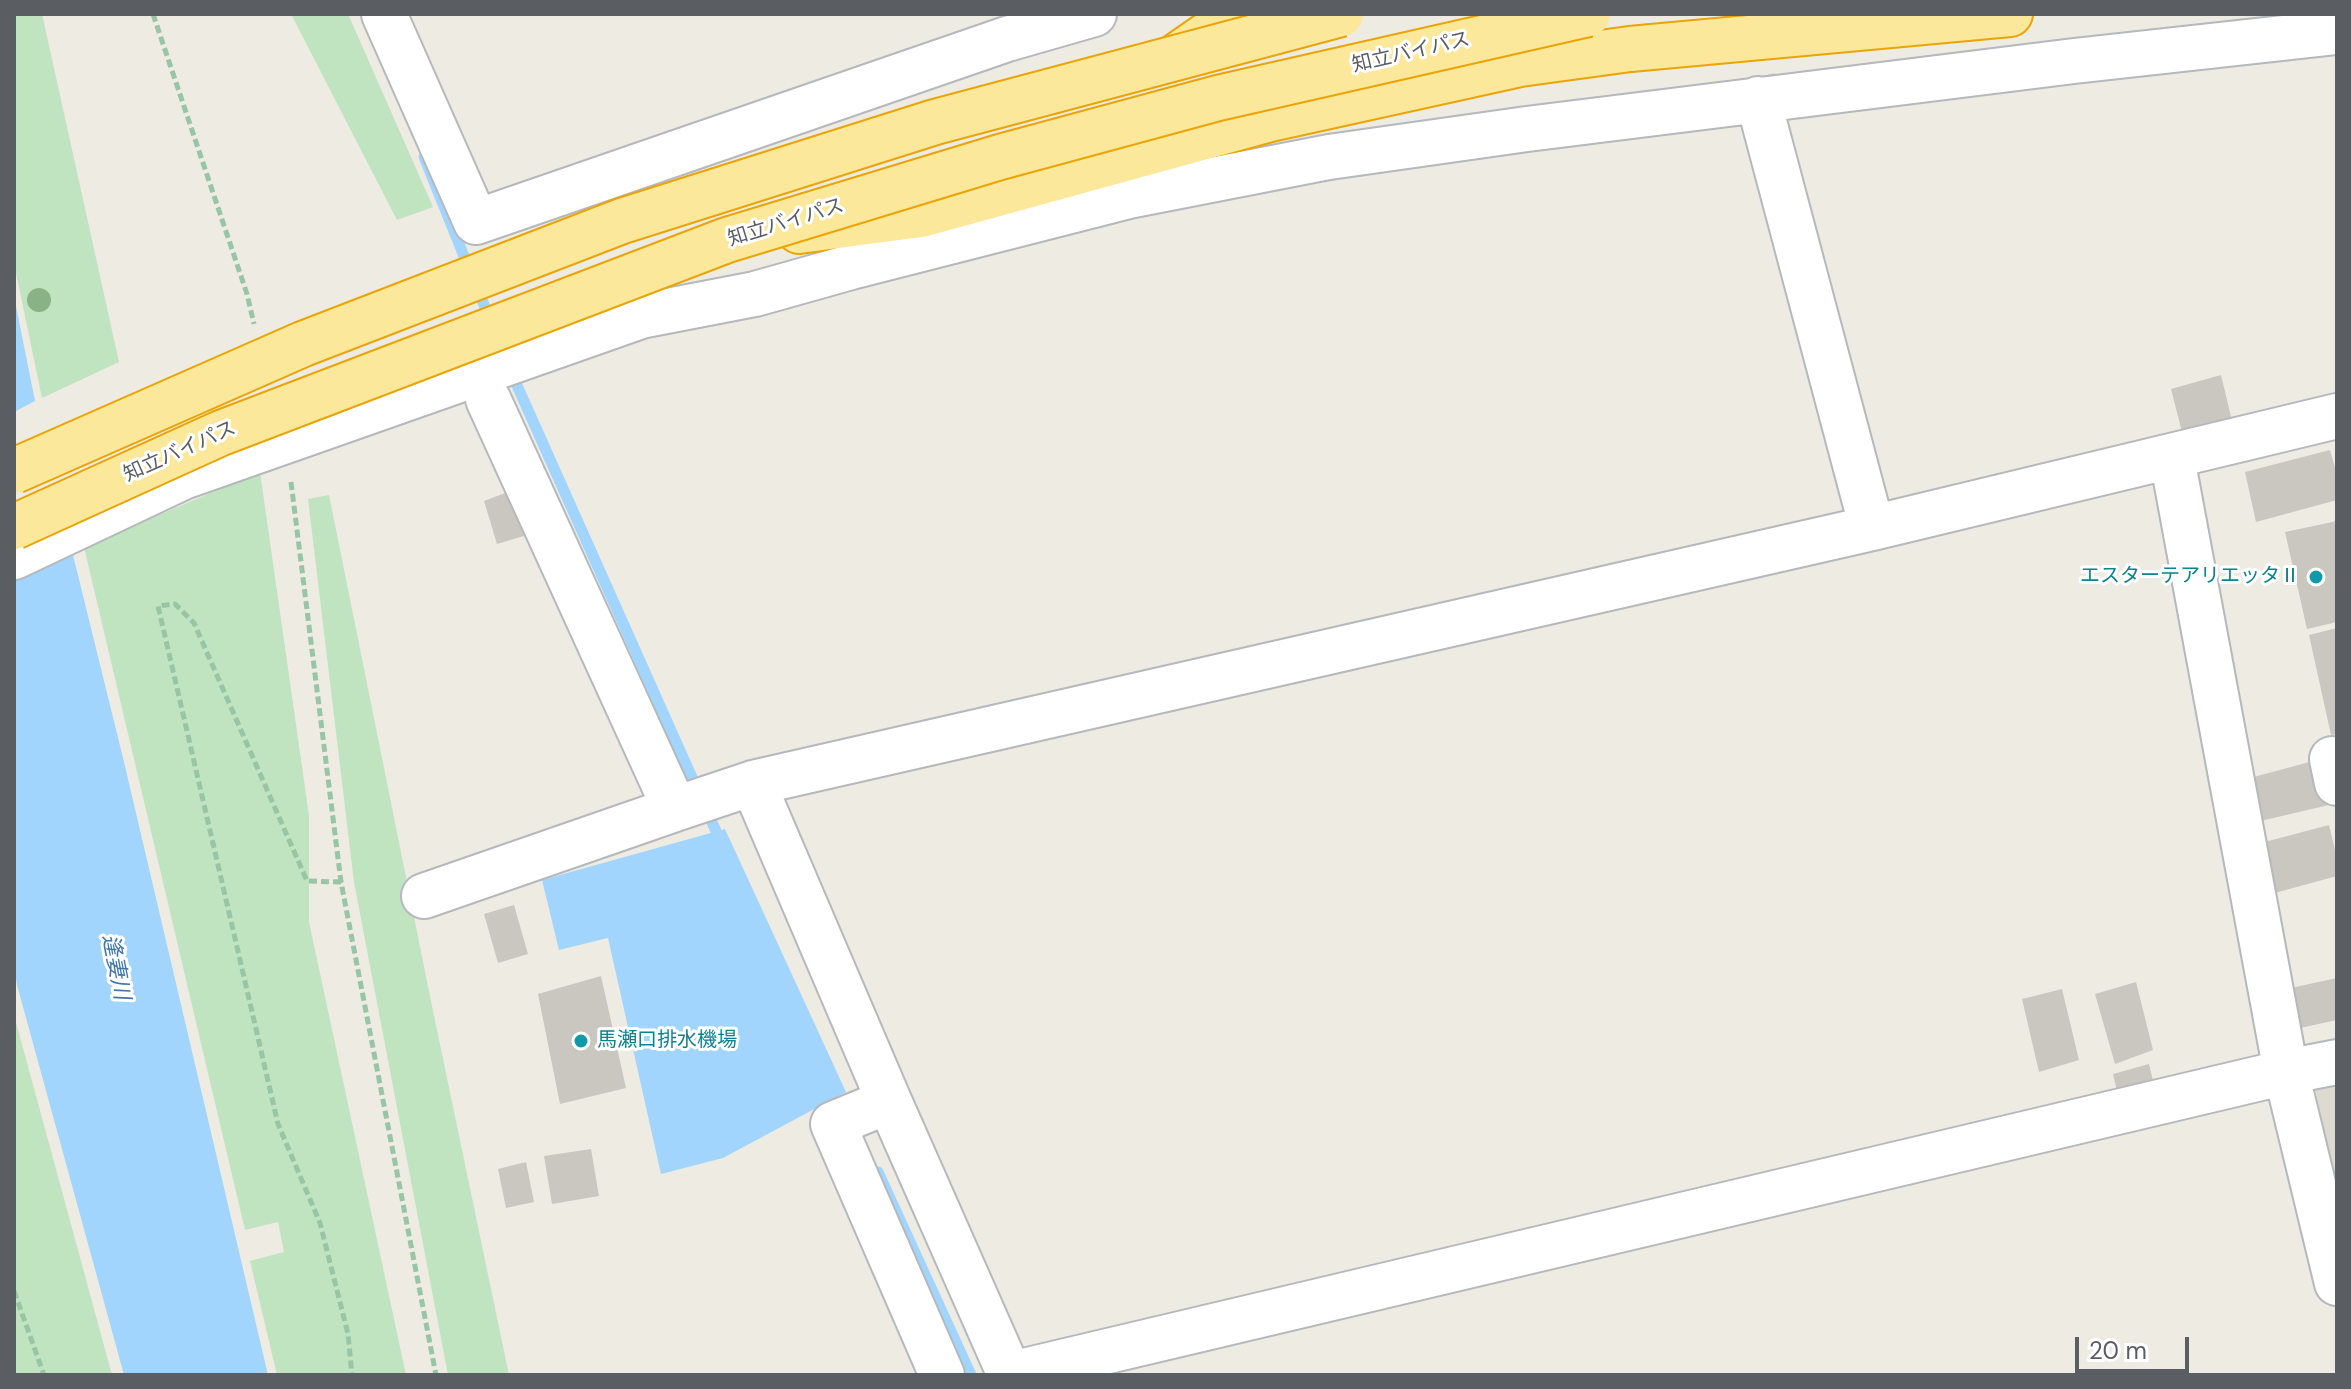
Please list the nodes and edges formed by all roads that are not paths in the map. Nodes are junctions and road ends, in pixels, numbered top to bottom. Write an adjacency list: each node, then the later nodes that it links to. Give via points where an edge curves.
1 (384, 14): 2 (street, via 476,222 1007,39)
2 (1094, 14)
3 (1237, 14): 8 (highway)
4 (1341, 14): 8 (highway, bridge)
5 (1588, 14): 10 (highway, 知立バイパス, bridge, via 1218,98)
6 (2010, 14): 10 (highway, via 1520,64 1270,119 921,215)
7 (2337, 32): 9 (street)
8 (1176, 57): 14 (highway, bridge, via 935,122 622,221 303,344)
9 (1758, 99): 16 (street); 17 (street, via 1329,157 1129,196 755,294 641,316 183,477)
10 (727, 240): 15 (highway, 知立バイパス, bridge, via 221,433)
11 (488, 399): 19 (street)
12 (2337, 416): 13 (street)
13 (2172, 458): 16 (street); 22 (street)
14 (14, 471)
15 (14, 527)
16 (1872, 528): 18 (street)
17 (14, 557)
18 (753, 783): 19 (street); 23 (street)
19 (675, 809): 20 (street)
20 (424, 896)
21 (2337, 1062): 22 (street)
22 (2286, 1072): 24 (street); 26 (street)
23 (889, 1101): 25 (street, via 833,1124); 26 (street)
24 (2337, 1283)
25 (942, 1375)
26 (1009, 1375)

